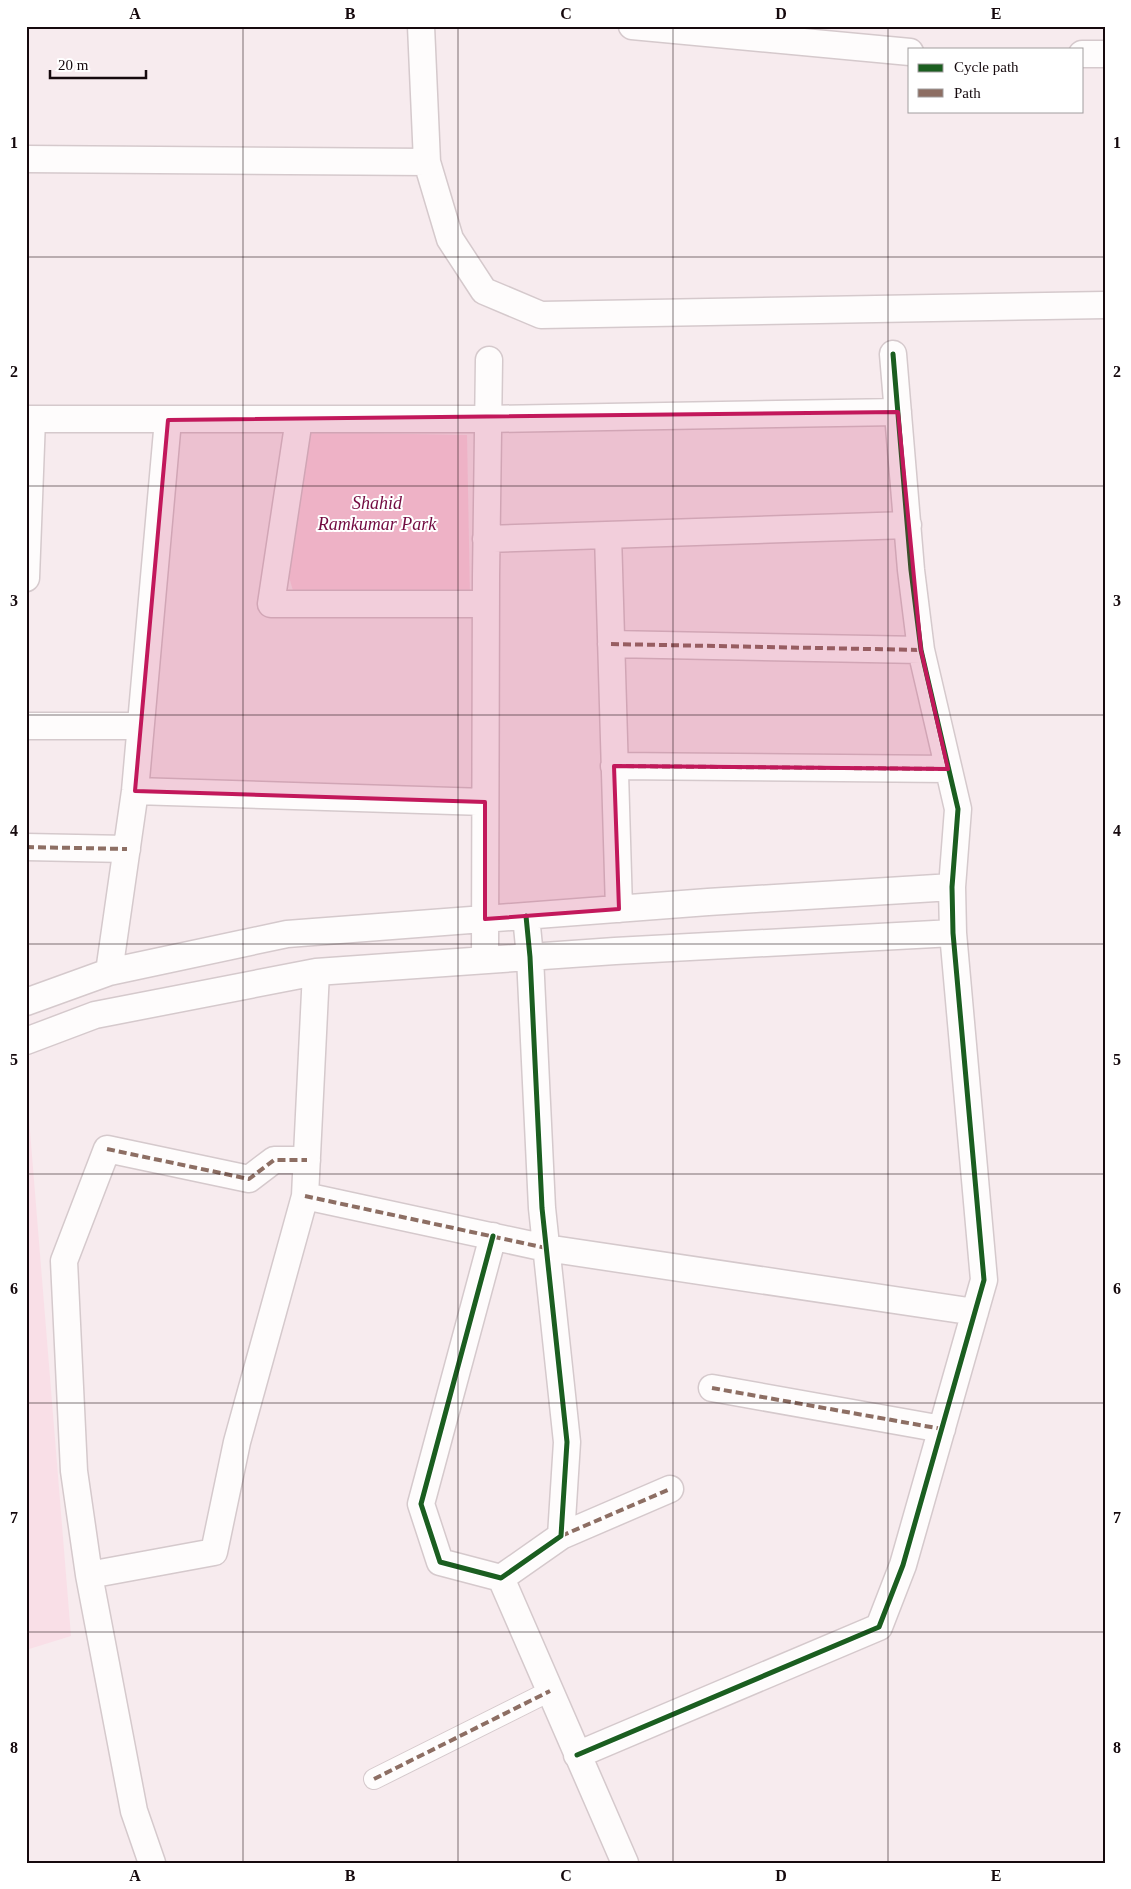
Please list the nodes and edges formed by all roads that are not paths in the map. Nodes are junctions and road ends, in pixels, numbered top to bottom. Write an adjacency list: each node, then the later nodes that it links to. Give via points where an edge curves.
1 (421, 26): 7 (street)
2 (632, 26): 3 (street)
3 (908, 52)
4 (1084, 54): 5 (street)
5 (1105, 54)
6 (26, 159): 7 (street)
7 (427, 162): 8 (street, via 450,239 484,291 541,315)
8 (1105, 305)
9 (894, 354): 11 (street)
10 (489, 360): 14 (street)
11 (898, 412): 14 (street); 16 (street)
12 (29, 419): 15 (street); 19 (street)
13 (299, 419): 14 (street); 15 (street); 20 (street, via 271,604)
14 (488, 419): 18 (street)
15 (168, 420): 24 (street)
16 (908, 525): 17 (street); 22 (street)
17 (608, 535): 18 (street); 21 (street)
18 (486, 539): 20 (street)
19 (26, 578)
20 (486, 604): 28 (street)
21 (611, 644): 22 (street); 25 (street)
22 (921, 650): 26 (street)
23 (26, 726): 24 (street)
24 (140, 726): 27 (street)
25 (614, 766): 26 (street); 32 (street)
26 (948, 769): 31 (street, via 958,809)
27 (135, 791): 28 (street); 30 (street)
28 (485, 802): 34 (street)
29 (26, 847): 30 (street)
30 (127, 849): 38 (street)
31 (952, 887): 32 (street); 35 (street)
32 (619, 909): 33 (street)
33 (526, 916): 34 (street); 36 (street)
34 (485, 919): 37 (street); 38 (street, via 287,934)
35 (953, 933): 36 (street); 46 (street, via 984,1280)
36 (530, 957): 37 (street); 45 (street)
37 (485, 960): 39 (street)
38 (109, 972): 40 (street)
39 (316, 972): 41 (street, via 95,1015); 42 (street)
40 (26, 1002)
41 (26, 1041)
42 (307, 1160): 43 (street); 51 (street, via 274,1160 249,1179 107,1149 64,1261 74,1471)
43 (306, 1196): 44 (street); 51 (street, via 236,1442 214,1552)
44 (494, 1236): 45 (street); 52 (street, via 421,1504 440,1562)
45 (546, 1248): 46 (street); 50 (street, via 567,1442)
46 (975, 1312): 48 (street)
47 (712, 1388): 48 (street)
48 (942, 1429): 54 (street, via 903,1565 879,1627)
49 (670, 1489): 50 (street)
50 (560, 1536): 52 (street)
51 (89, 1575): 56 (street, via 134,1811)
52 (501, 1578): 53 (street)
53 (550, 1691): 54 (street); 55 (street)
54 (577, 1755): 57 (street)
55 (374, 1779)
56 (152, 1863)
57 (624, 1863)

